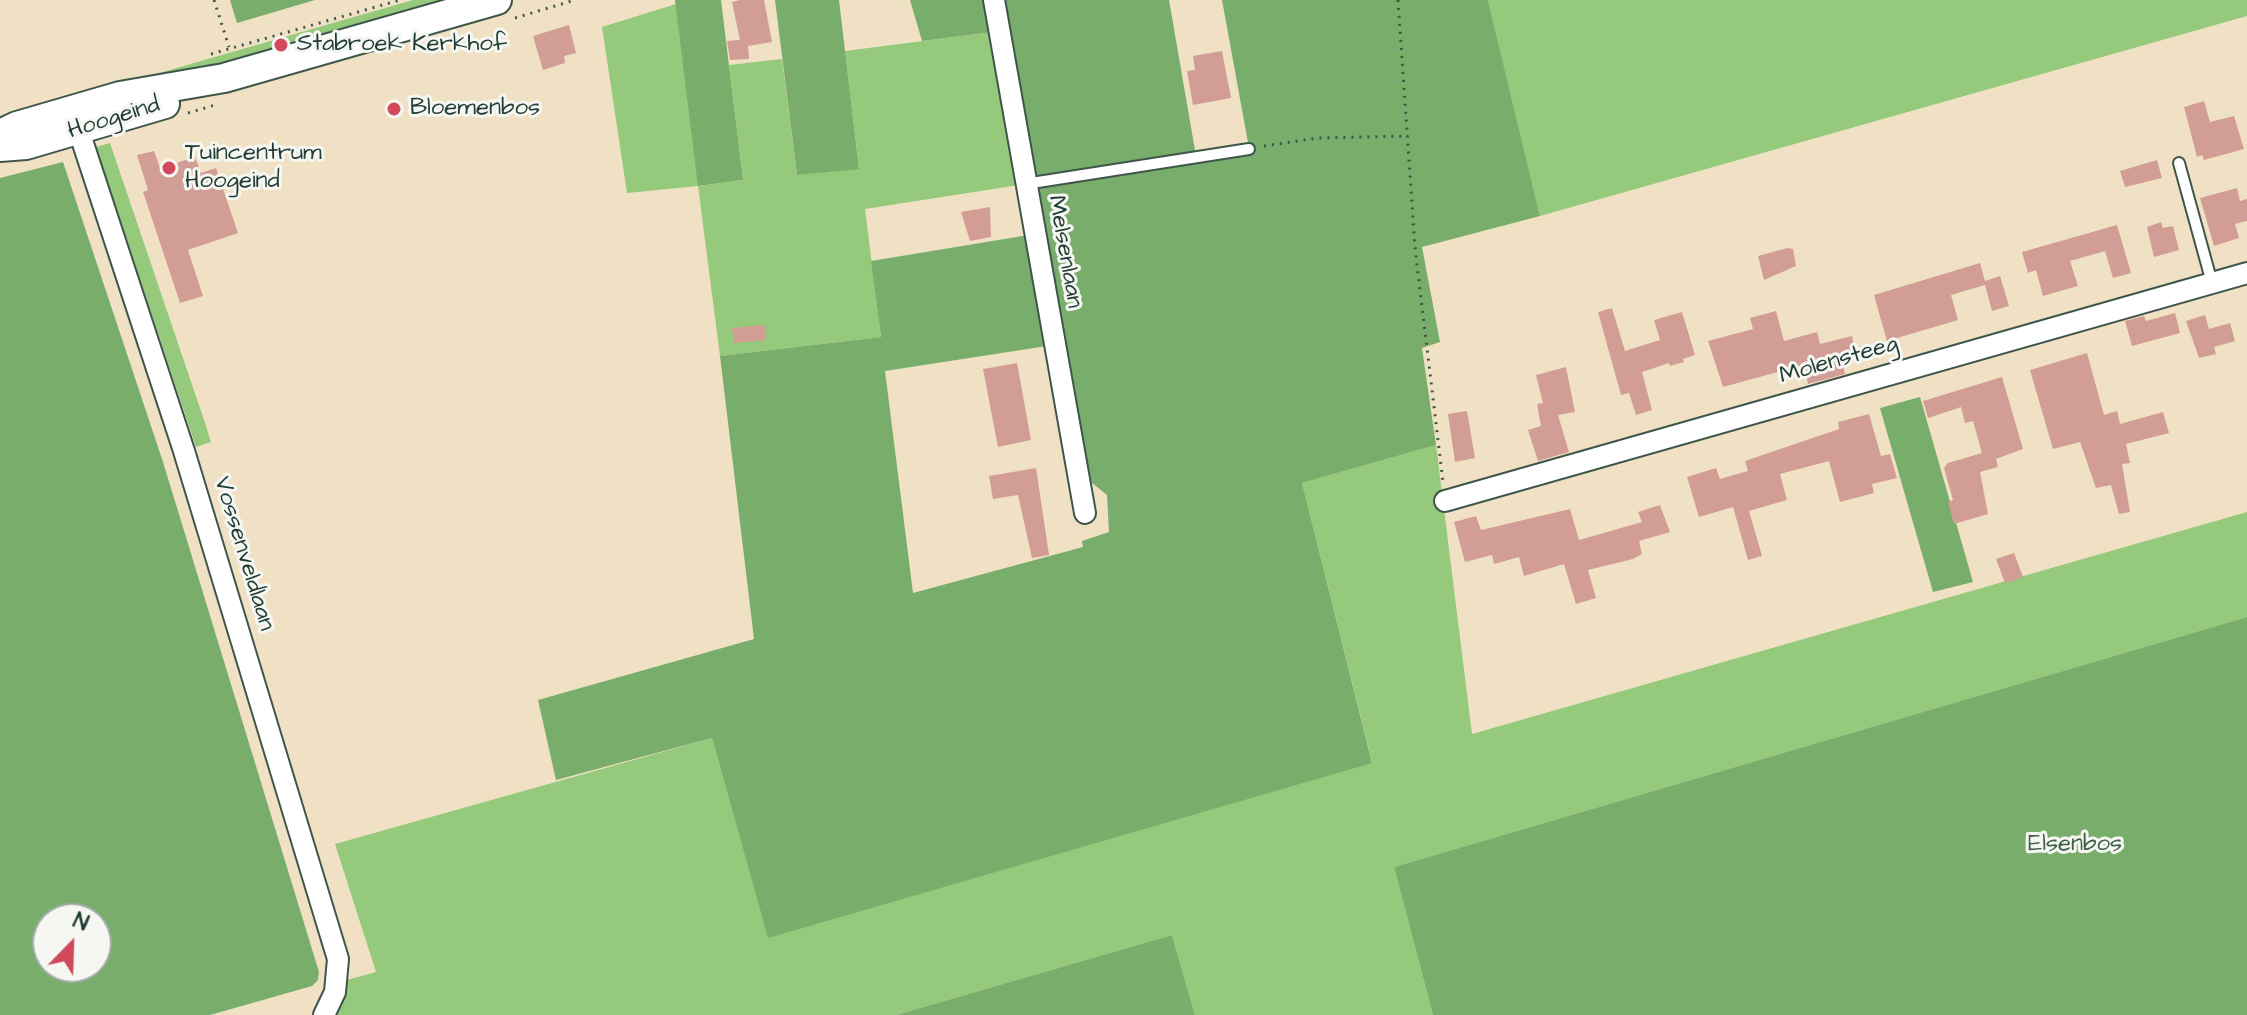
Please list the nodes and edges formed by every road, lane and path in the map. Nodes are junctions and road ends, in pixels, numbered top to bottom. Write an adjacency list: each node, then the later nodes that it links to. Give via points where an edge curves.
1 (214, 0): 2 (path, via 230,49)
2 (400, 0)
3 (497, 0): 6 (main road, Hoogeind, via 224,78 167,85)
4 (994, 0): 12 (street, Melsenlaan)
5 (1398, 0): 8 (path)
6 (76, 120): 7 (main road, Hoogeind); 9 (main road, Hoogeind, via 26,145); 17 (street, Vossenveldlaan, via 184,451 338,959 339,978)
7 (0, 134)
8 (1409, 136): 10 (path, via 1318,138); 15 (path, via 1415,248)
9 (0, 147)
10 (1249, 149): 12 (lane)
11 (2179, 163): 14 (lane)
12 (1025, 184): 16 (street, Melsenlaan)
13 (2247, 273): 14 (street, Molensteeg)
14 (2212, 283): 15 (street, Molensteeg)
15 (1445, 501)
16 (1085, 513)
17 (324, 1015)

